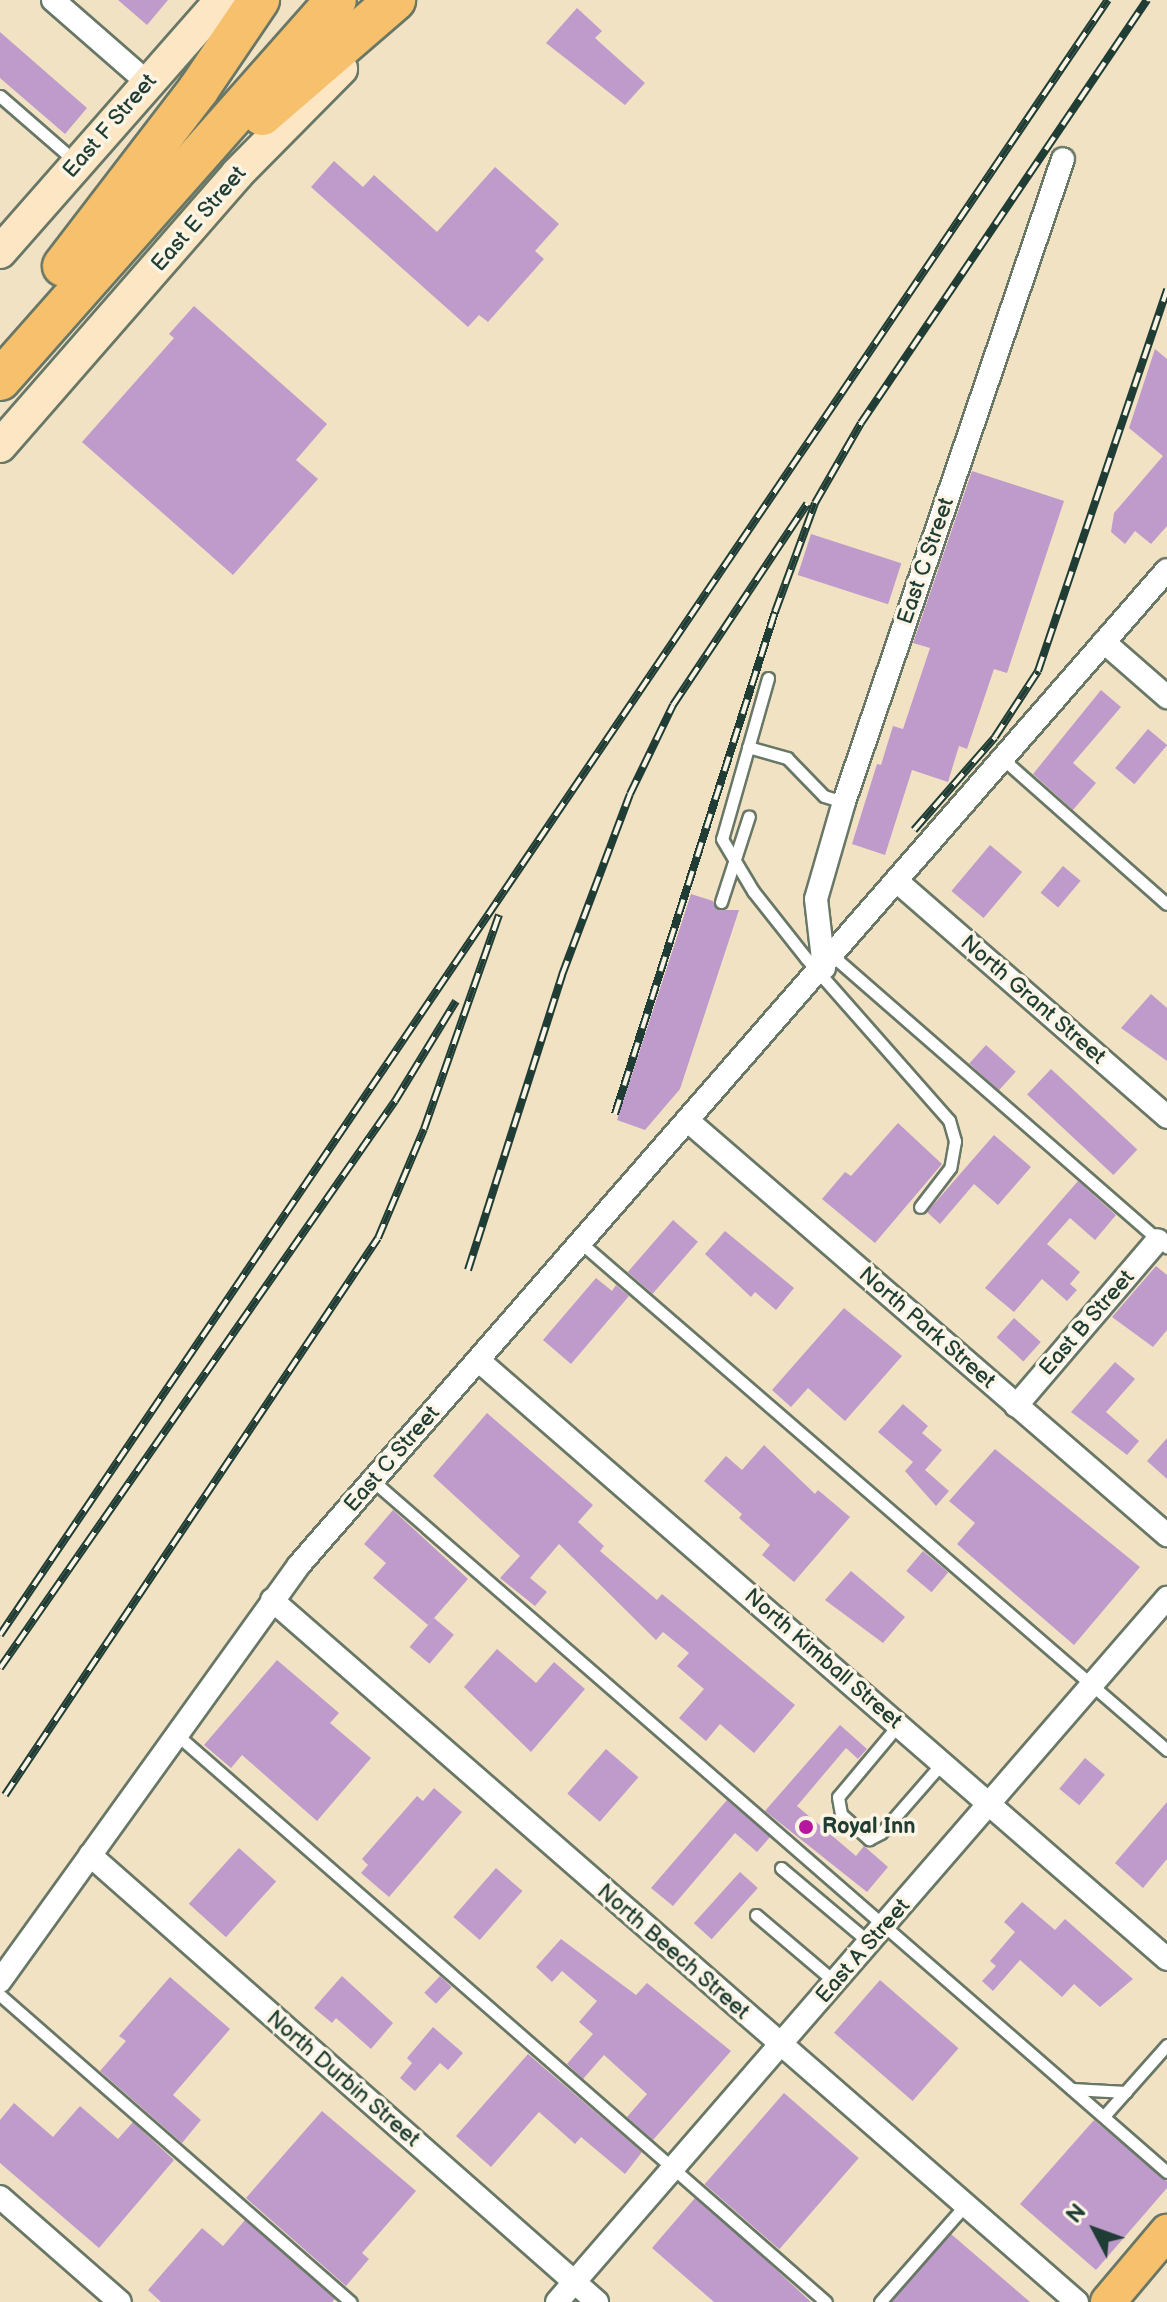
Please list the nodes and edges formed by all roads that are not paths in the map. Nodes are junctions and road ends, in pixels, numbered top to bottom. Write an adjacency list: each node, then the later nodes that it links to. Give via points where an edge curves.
1 (53, 0): 8 (street)
2 (221, 0): 8 (main road, East F Street)
3 (259, 0): 13 (highway)
4 (300, 0): 13 (highway)
5 (336, 0): 13 (highway)
6 (395, 0): 13 (highway)
7 (409, 0): 16 (main road, East E Street, via 237,174)
8 (147, 82): 11 (main road, East F Street)
9 (0, 96): 11 (lane)
10 (1063, 159): 23 (street, East C Street)
11 (77, 163): 12 (main road, East F Street)
12 (1, 248)
13 (74, 274): 14 (highway); 15 (highway)
14 (0, 338)
15 (0, 380)
16 (0, 446)
17 (1167, 570): 18 (street, East C Street)
18 (1104, 642): 20 (street); 22 (street, East C Street)
19 (768, 678): 21 (lane)
20 (1167, 697)
21 (748, 747): 23 (lane, via 787,758 824,796); 25 (lane, via 723,824 722,839)
22 (1004, 760): 26 (street, East C Street); 28 (lane)
23 (844, 802): 29 (street, East C Street, via 816,899)
24 (749, 816): 25 (lane)
25 (735, 862): 27 (lane); 29 (lane)
26 (899, 883): 29 (street, East C Street); 30 (street, North Grant Street)
27 (721, 902)
28 (1167, 904)
29 (826, 967): 31 (street, East C Street); 32 (lane, via 949,1120 955,1141 950,1168); 34 (lane)
30 (1167, 1117)
31 (687, 1120): 33 (street, East C Street); 36 (street, North Park Street)
32 (920, 1207)
33 (581, 1243): 35 (street, East C Street); 41 (lane)
34 (1163, 1244): 36 (street, East B Street)
35 (478, 1360): 37 (street, East C Street); 42 (street, North Kimball Street)
36 (1016, 1406): 38 (street, North Park Street)
37 (372, 1480): 40 (street, East C Street); 50 (lane)
38 (1167, 1535)
39 (1167, 1598): 41 (street, East A Street)
40 (272, 1600): 43 (street, East C Street); 56 (street, North Beech Street)
41 (1092, 1686): 44 (lane); 46 (street, East A Street)
42 (899, 1724): 45 (street, North Kimball Street); 45 (lane, via 838,1797 841,1814 869,1839 881,1833)
43 (175, 1734): 47 (street, East C Street); 60 (lane)
44 (1167, 1750)
45 (943, 1762): 46 (street, North Kimball Street)
46 (989, 1802): 50 (street, East A Street); 51 (street, North Kimball Street)
47 (90, 1855): 52 (street, East C Street); 65 (street, North Durbin Street)
48 (781, 1868): 50 (lane)
49 (756, 1915): 53 (lane)
50 (877, 1935): 53 (street, East A Street); 57 (lane)
51 (1167, 1959)
52 (0, 1981)
53 (835, 1983): 56 (street, East A Street)
54 (0, 1995): 67 (lane)
55 (1167, 2045): 58 (lane)
56 (781, 2046): 60 (street, East A Street); 62 (street, North Beech Street)
57 (1072, 2089): 58 (lane); 59 (lane)
58 (1126, 2092): 59 (lane)
59 (1104, 2116): 61 (lane)
60 (675, 2165): 65 (street, East A Street); 70 (lane)
61 (1167, 2172)
62 (966, 2204): 71 (lane); 72 (street, North Beech Street)
63 (3, 2207): 66 (street)
64 (1167, 2232): 73 (main road)
65 (574, 2282): 68 (street, East A Street); 69 (street, North Durbin Street)
66 (120, 2302)
67 (351, 2302)
68 (557, 2302)
69 (597, 2302)
70 (826, 2302)
71 (880, 2302)
72 (1077, 2302)
73 (1108, 2302)

